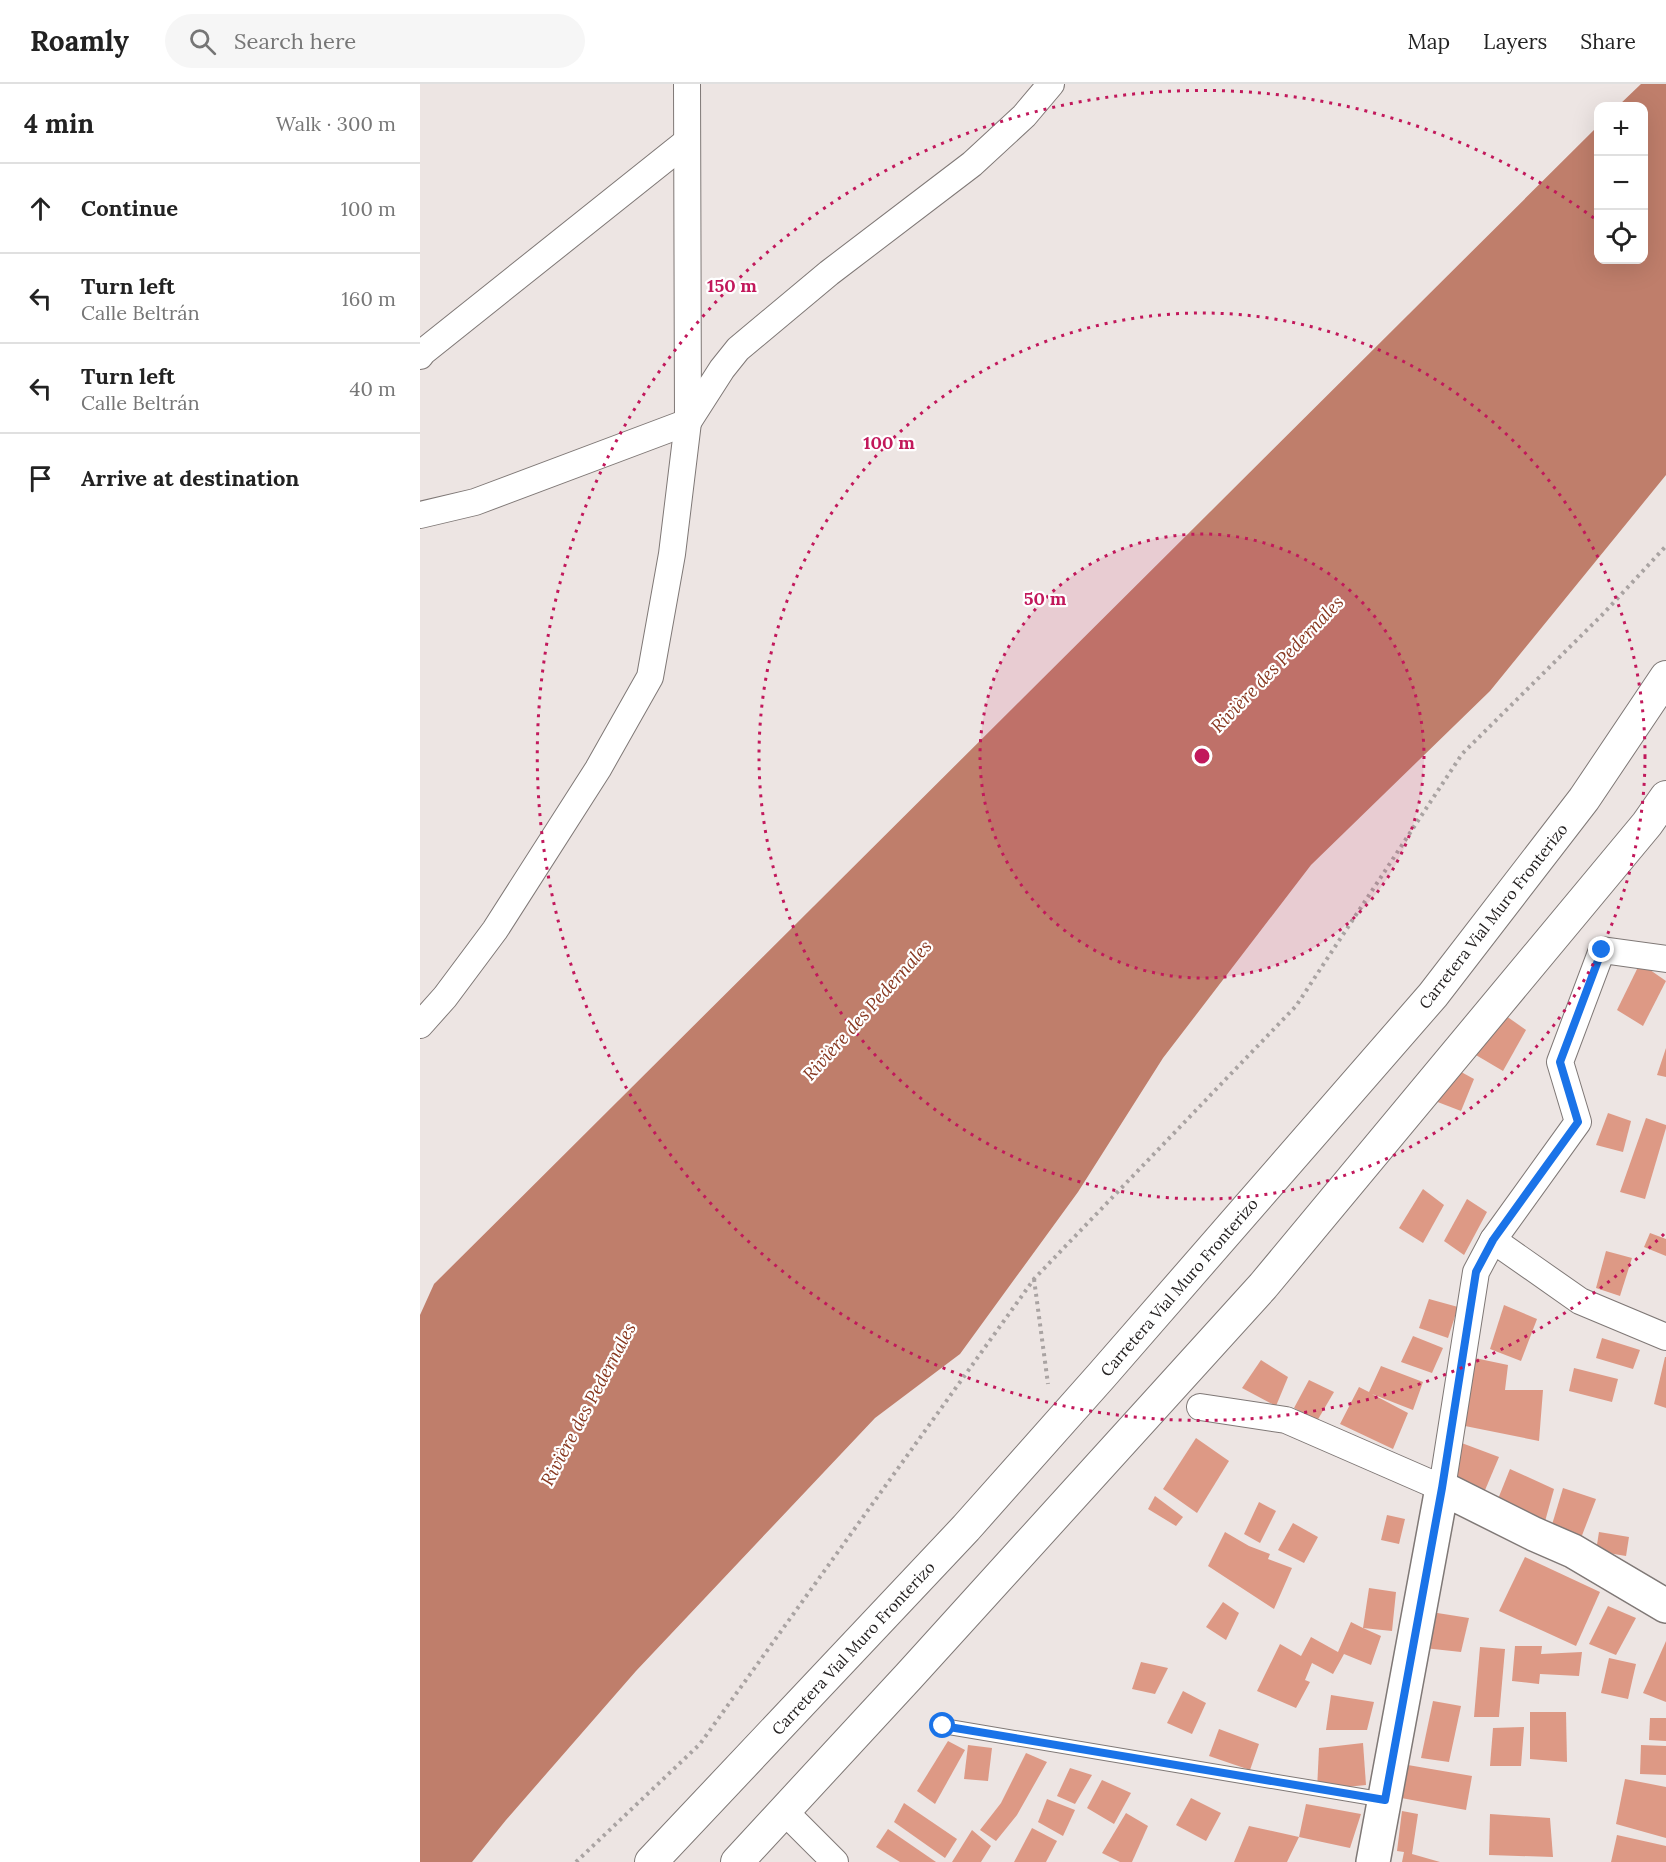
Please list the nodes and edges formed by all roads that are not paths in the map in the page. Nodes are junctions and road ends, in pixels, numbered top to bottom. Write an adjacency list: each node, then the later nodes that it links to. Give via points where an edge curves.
1 (687, 84): 3 (street)
2 (1051, 84): 5 (street, via 1024,116 972,164 828,273 738,349)
3 (686, 143): 4 (street); 5 (street)
4 (420, 356)
5 (688, 422): 6 (street, via 475,502); 10 (street, via 672,554 650,677 598,769 495,930)
6 (420, 515)
7 (1666, 677): 19 (street, Carretera Vial Muro Fronterizo, via 1584,799 1433,995 966,1528)
8 (1666, 797): 18 (street, via 1263,1286)
9 (1666, 959): 11 (street, via 1602,950 1560,1062 1578,1122)
10 (420, 1025)
11 (1493, 1240): 12 (street, via 1580,1301); 14 (street, via 1476,1272)
12 (1666, 1337)
13 (1200, 1407): 14 (street, via 1286,1420)
14 (1442, 1488): 15 (main road, via 1574,1551); 17 (main road)
15 (1666, 1606)
16 (943, 1726): 17 (lane)
17 (1385, 1800): 22 (main road)
18 (784, 1811): 20 (street); 21 (street)
19 (651, 1862)
20 (737, 1862)
21 (835, 1862)
22 (1373, 1862)

